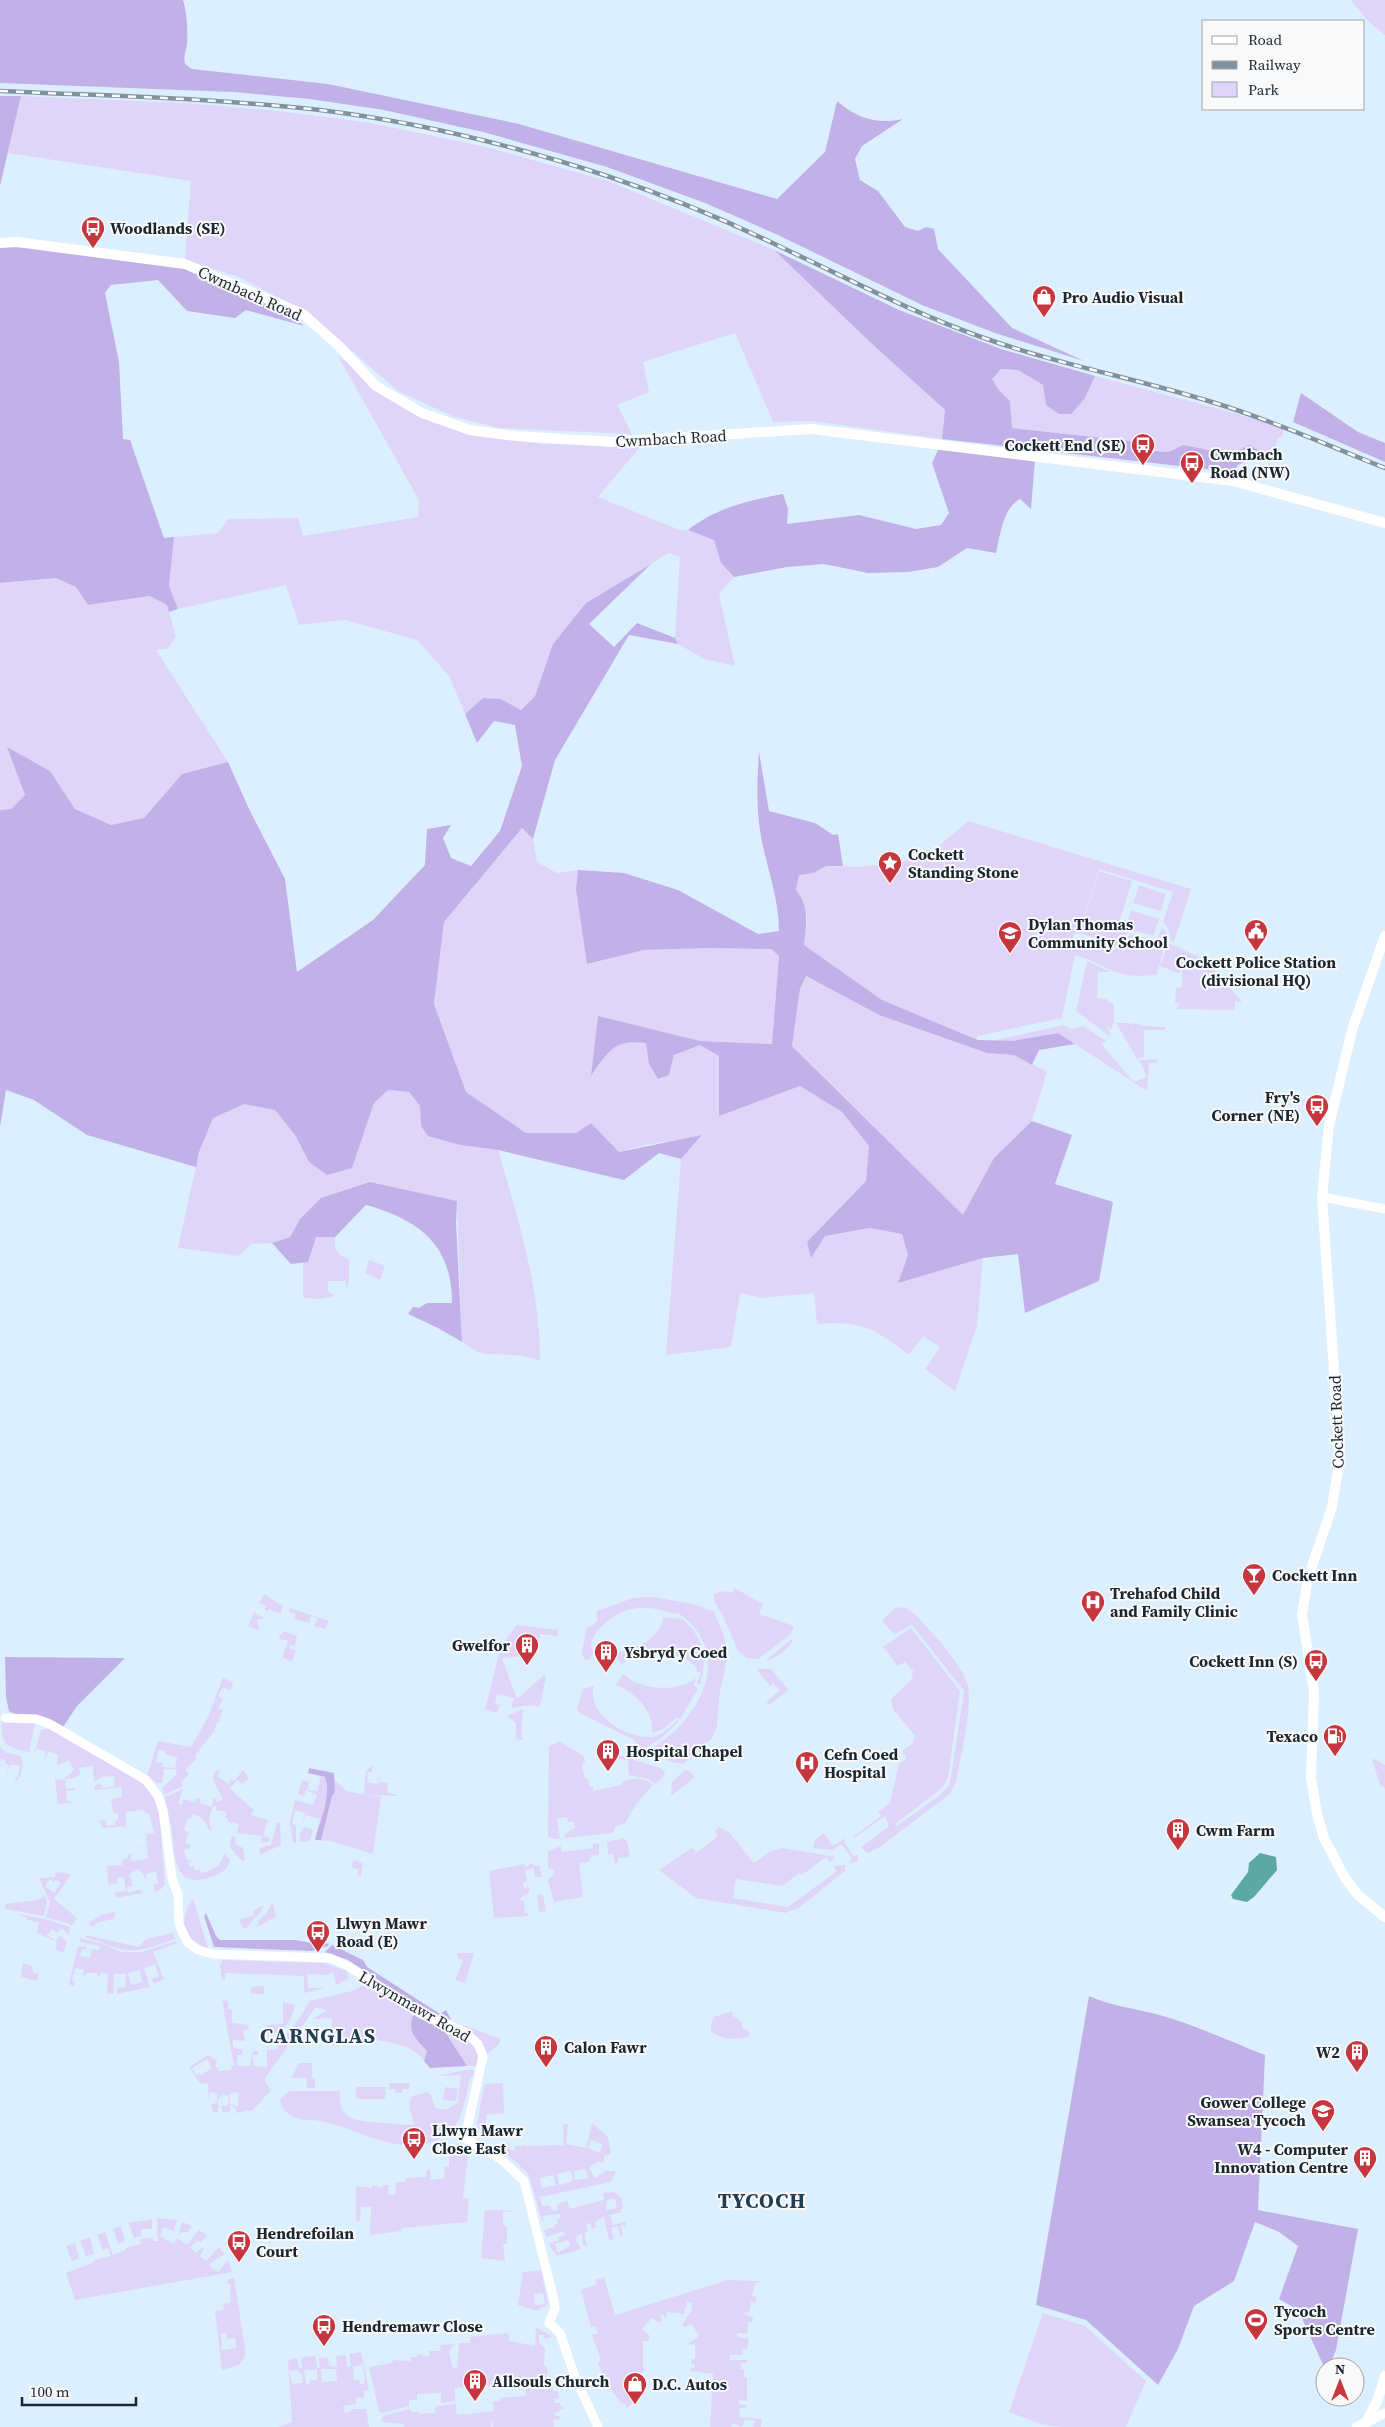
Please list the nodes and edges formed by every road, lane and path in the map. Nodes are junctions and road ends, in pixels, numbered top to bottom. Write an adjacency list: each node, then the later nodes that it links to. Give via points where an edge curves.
1 (0, 243): 2 (main road, Cwmbach Road, via 17,242 185,264 303,314 376,386 422,413 470,430 612,442 811,429 1233,481)
2 (1385, 523)
3 (1385, 936): 4 (main road, Cockett Road, via 1353,1027 1330,1117)
4 (1322, 1197): 5 (street); 7 (main road, Cockett Road, via 1340,1457 1332,1507 1308,1578 1302,1614 1314,1692 1311,1778 1323,1834 1336,1865 1358,1895)
5 (1385, 1209)
6 (5, 1718): 12 (street, Llwynmawr Road, via 36,1719 48,1723 146,1780 154,1788 162,1811 172,1878 178,1895 179,1924 187,1942 198,1950 330,1958 421,2013 472,2036 483,2056 465,2138 502,2160 524,2181 554,2300 549,2323 560,2333 575,2377)
7 (1385, 1917)
8 (1385, 2377): 9 (main road)
9 (1374, 2407): 11 (main road); 13 (main road)
10 (1385, 2413): 11 (street)
11 (1362, 2426)
12 (598, 2427)
13 (1349, 2427)

